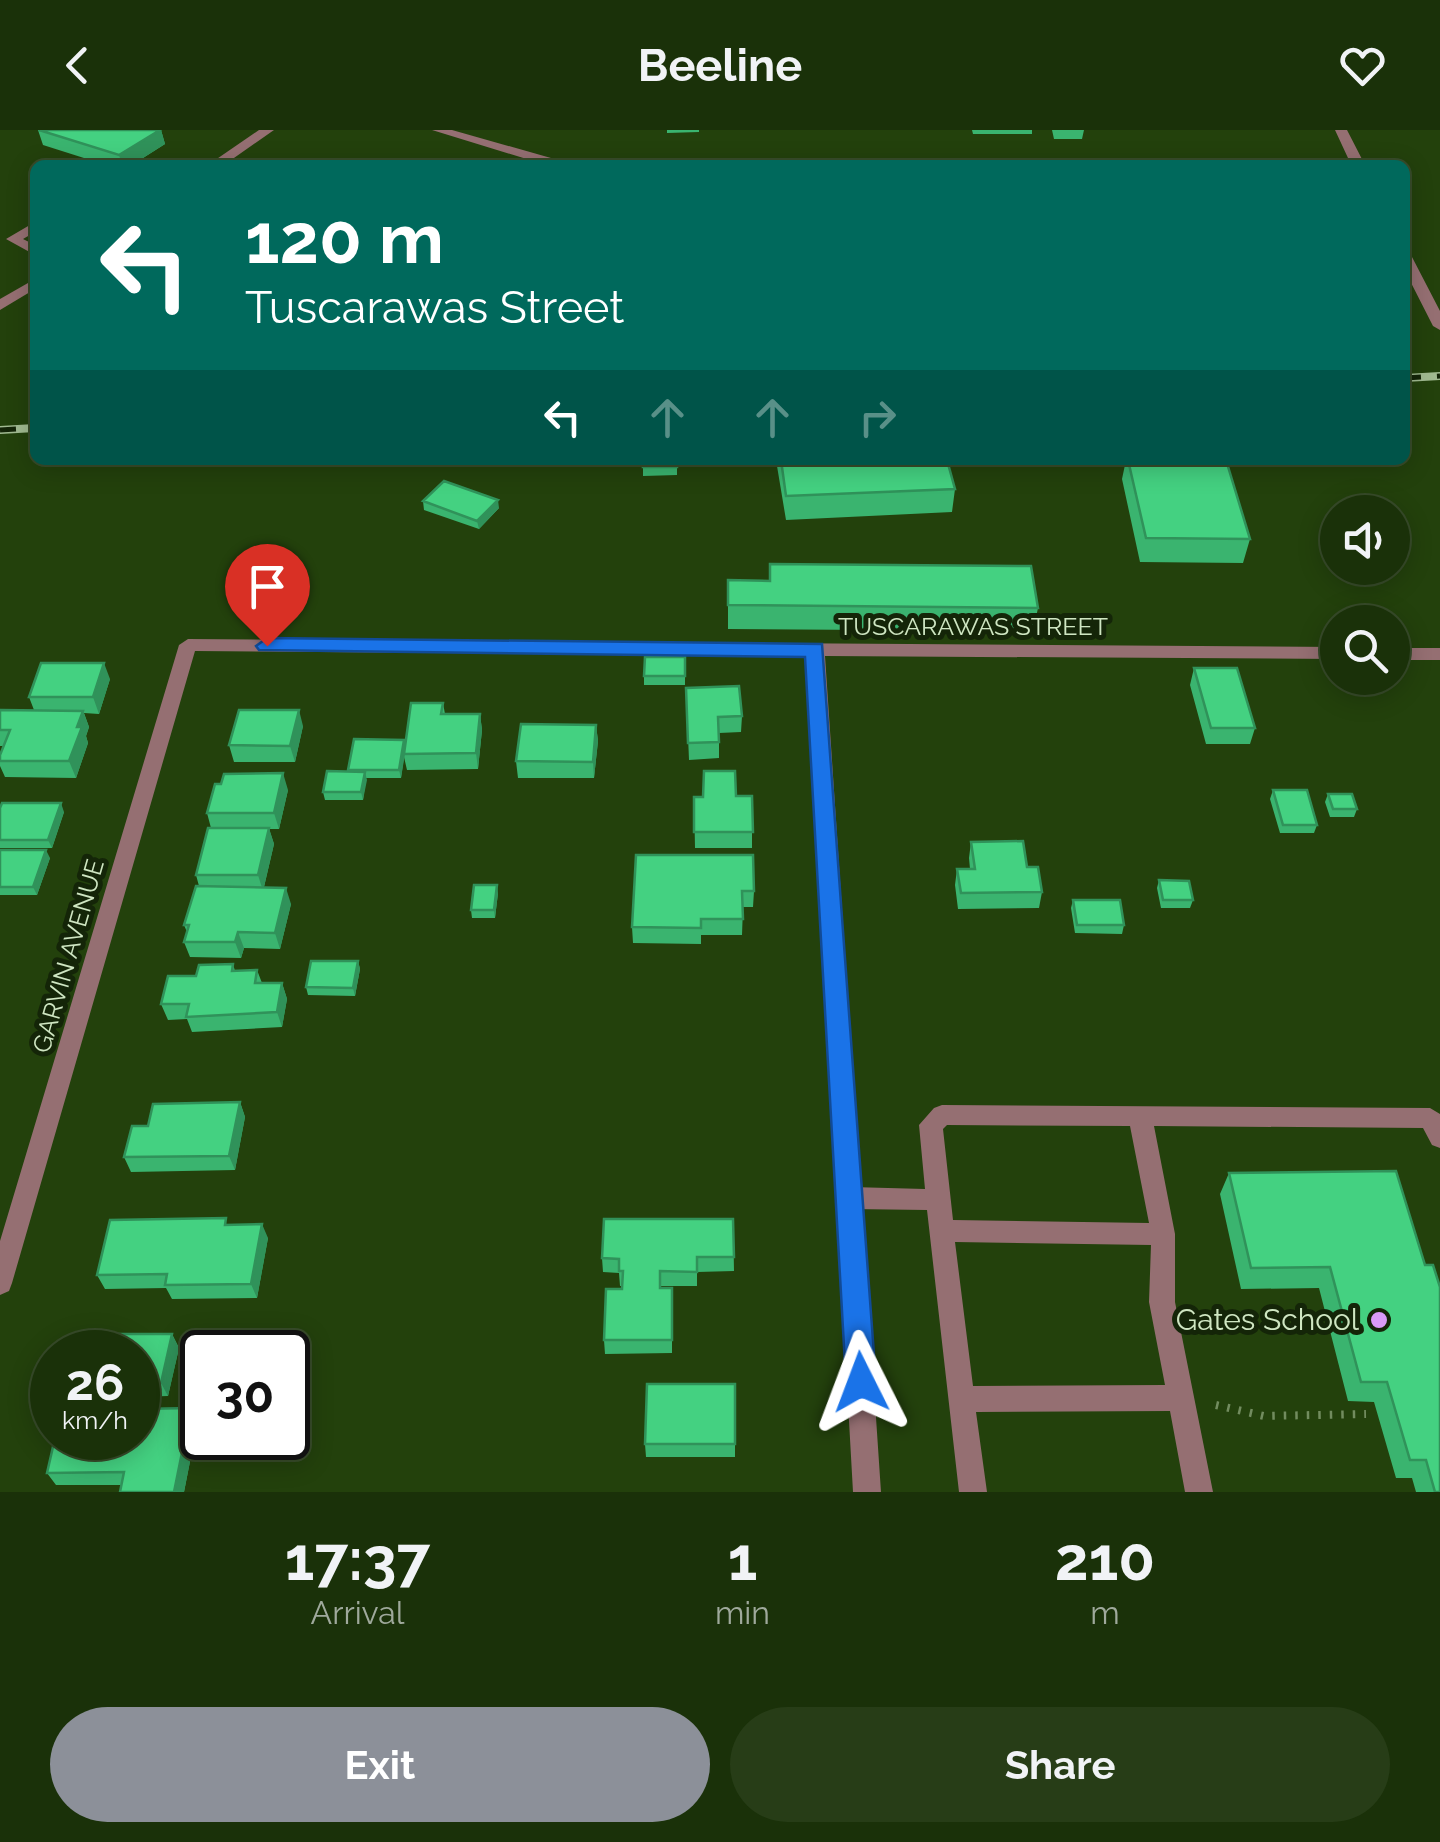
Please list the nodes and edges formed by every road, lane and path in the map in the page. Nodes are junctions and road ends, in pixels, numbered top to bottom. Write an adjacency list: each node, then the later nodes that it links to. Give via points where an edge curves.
1 (268, 130): 4 (street)
2 (438, 130): 5 (street)
3 (1341, 130): 6 (street)
4 (223, 160)
5 (543, 160)
6 (1356, 160)
7 (30, 229): 8 (street)
8 (6, 243)
9 (1410, 267): 12 (street)
10 (30, 286): 11 (street)
11 (2, 302)
12 (1440, 326)
13 (188, 645): 14 (street, TUSCARAWAS STREET); 24 (street, GARVIN AVENUE)
14 (815, 650): 15 (street, TUSCARAWAS STREET); 20 (street)
15 (1320, 654)
16 (1410, 654): 17 (street)
17 (1440, 654)
18 (1140, 1116): 19 (street); 21 (street, via 942,1115 931,1125); 23 (street)
19 (1437, 1127)
20 (851, 1198): 21 (street); 29 (street)
21 (938, 1200): 22 (street)
22 (942, 1231): 23 (street); 25 (street)
23 (1164, 1234): 26 (street, via 1162,1302)
24 (0, 1282)
25 (963, 1398): 26 (street); 30 (street)
26 (1180, 1398): 31 (street)
27 (1366, 1414): 28 (path)
28 (1264, 1416)
29 (867, 1492)
30 (973, 1492)
31 (1199, 1492)

